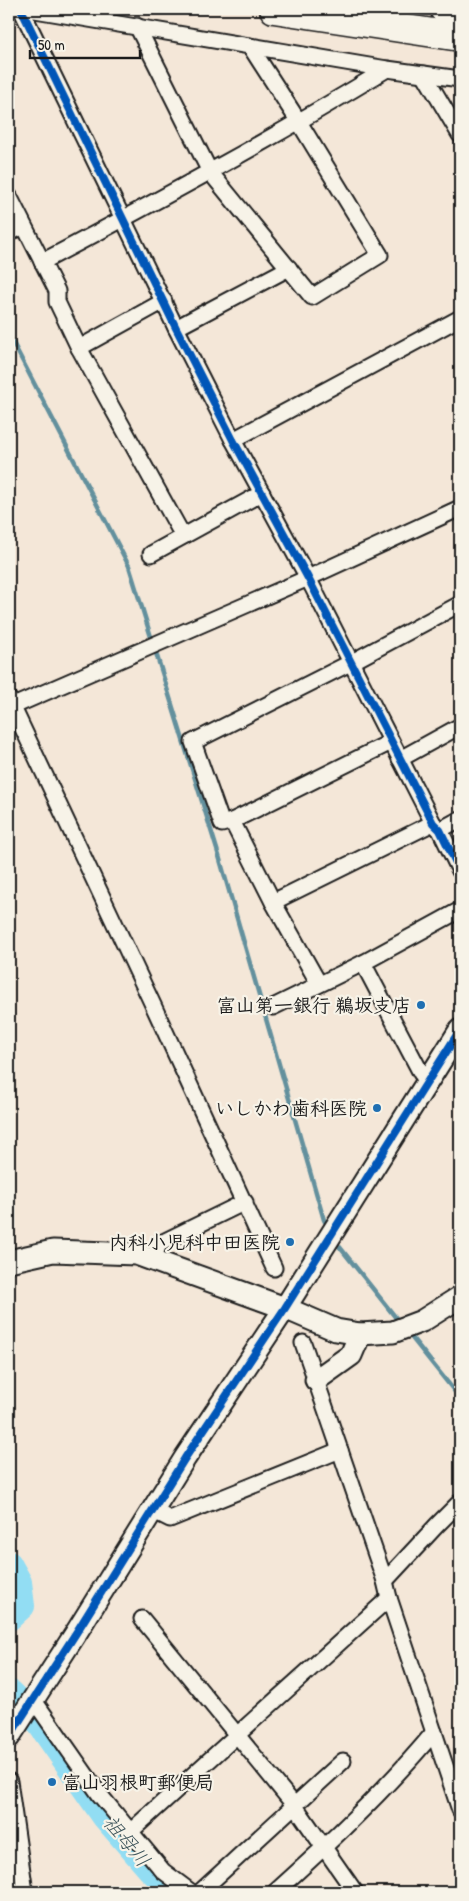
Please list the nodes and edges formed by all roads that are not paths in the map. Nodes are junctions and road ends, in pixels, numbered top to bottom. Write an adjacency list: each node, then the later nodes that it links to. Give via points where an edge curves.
1 (22, 9): 16 (street)
2 (29, 9): 6 (street)
3 (274, 9): 7 (highway)
4 (444, 9): 5 (highway)
5 (460, 11)
6 (137, 26): 8 (street); 14 (street)
7 (460, 37)
8 (250, 46): 9 (street); 12 (street)
9 (387, 69): 10 (street); 12 (street)
10 (424, 74): 11 (street); 13 (street)
11 (460, 79)
12 (299, 122): 14 (street); 20 (street, via 380,255 312,297)
13 (460, 134)
14 (210, 172): 16 (street); 20 (street)
15 (9, 196): 17 (street)
16 (124, 218): 19 (street); 21 (street)
17 (23, 226): 18 (street); 19 (street)
18 (9, 233)
19 (42, 262): 24 (street, via 57,292 56,302)
20 (289, 268): 23 (street)
21 (164, 301): 23 (street); 24 (street)
22 (460, 318): 25 (street)
23 (176, 328): 25 (street)
24 (79, 348): 28 (street)
25 (233, 440): 26 (street)
26 (262, 493): 28 (street); 30 (street)
27 (460, 508): 30 (street)
28 (183, 536): 29 (street)
29 (151, 554)
30 (308, 578): 32 (street); 33 (street)
31 (460, 604): 32 (street)
32 (350, 663): 35 (street); 38 (street, via 193,742 222,824)
33 (10, 704): 48 (street)
34 (460, 726): 36 (street)
35 (391, 742): 36 (street); 38 (street)
36 (400, 759): 39 (street)
37 (460, 819): 39 (street)
38 (232, 820): 41 (street)
39 (436, 826): 40 (street); 41 (street)
40 (460, 871)
41 (273, 902): 44 (street)
42 (460, 910): 43 (street)
43 (364, 963): 44 (street); 47 (street, via 421,1072)
44 (319, 984): 45 (street)
45 (273, 1007)
46 (460, 1030): 47 (street)
47 (429, 1080): 53 (street)
48 (245, 1202): 49 (street, via 160,1244); 51 (street)
49 (153, 1259): 50 (street, via 136,1254 53,1251); 53 (street)
50 (9, 1261)
51 (274, 1268)
52 (460, 1297): 54 (street, via 415,1324 393,1332)
53 (285, 1308): 54 (street, via 336,1330); 59 (street)
54 (360, 1334): 56 (street, via 351,1355)
55 (303, 1343): 56 (street)
56 (316, 1380): 57 (street)
57 (340, 1450): 59 (street, via 170,1519); 60 (street)
58 (460, 1502): 60 (street)
59 (152, 1510): 63 (street)
60 (385, 1581): 61 (street)
61 (389, 1598): 64 (street); 65 (street)
62 (142, 1619): 65 (street)
63 (33, 1699): 66 (street); 71 (street)
64 (434, 1732): 70 (street); 72 (street)
65 (237, 1735): 69 (street); 71 (street)
66 (9, 1737)
67 (343, 1761): 69 (street)
68 (9, 1782): 73 (street)
69 (295, 1806): 72 (street); 75 (street)
70 (460, 1810)
71 (130, 1832): 74 (street, via 163,1871)
72 (326, 1847): 76 (street); 77 (street)
73 (26, 1892)
74 (190, 1892)
75 (200, 1892)
76 (275, 1892)
77 (355, 1892)

